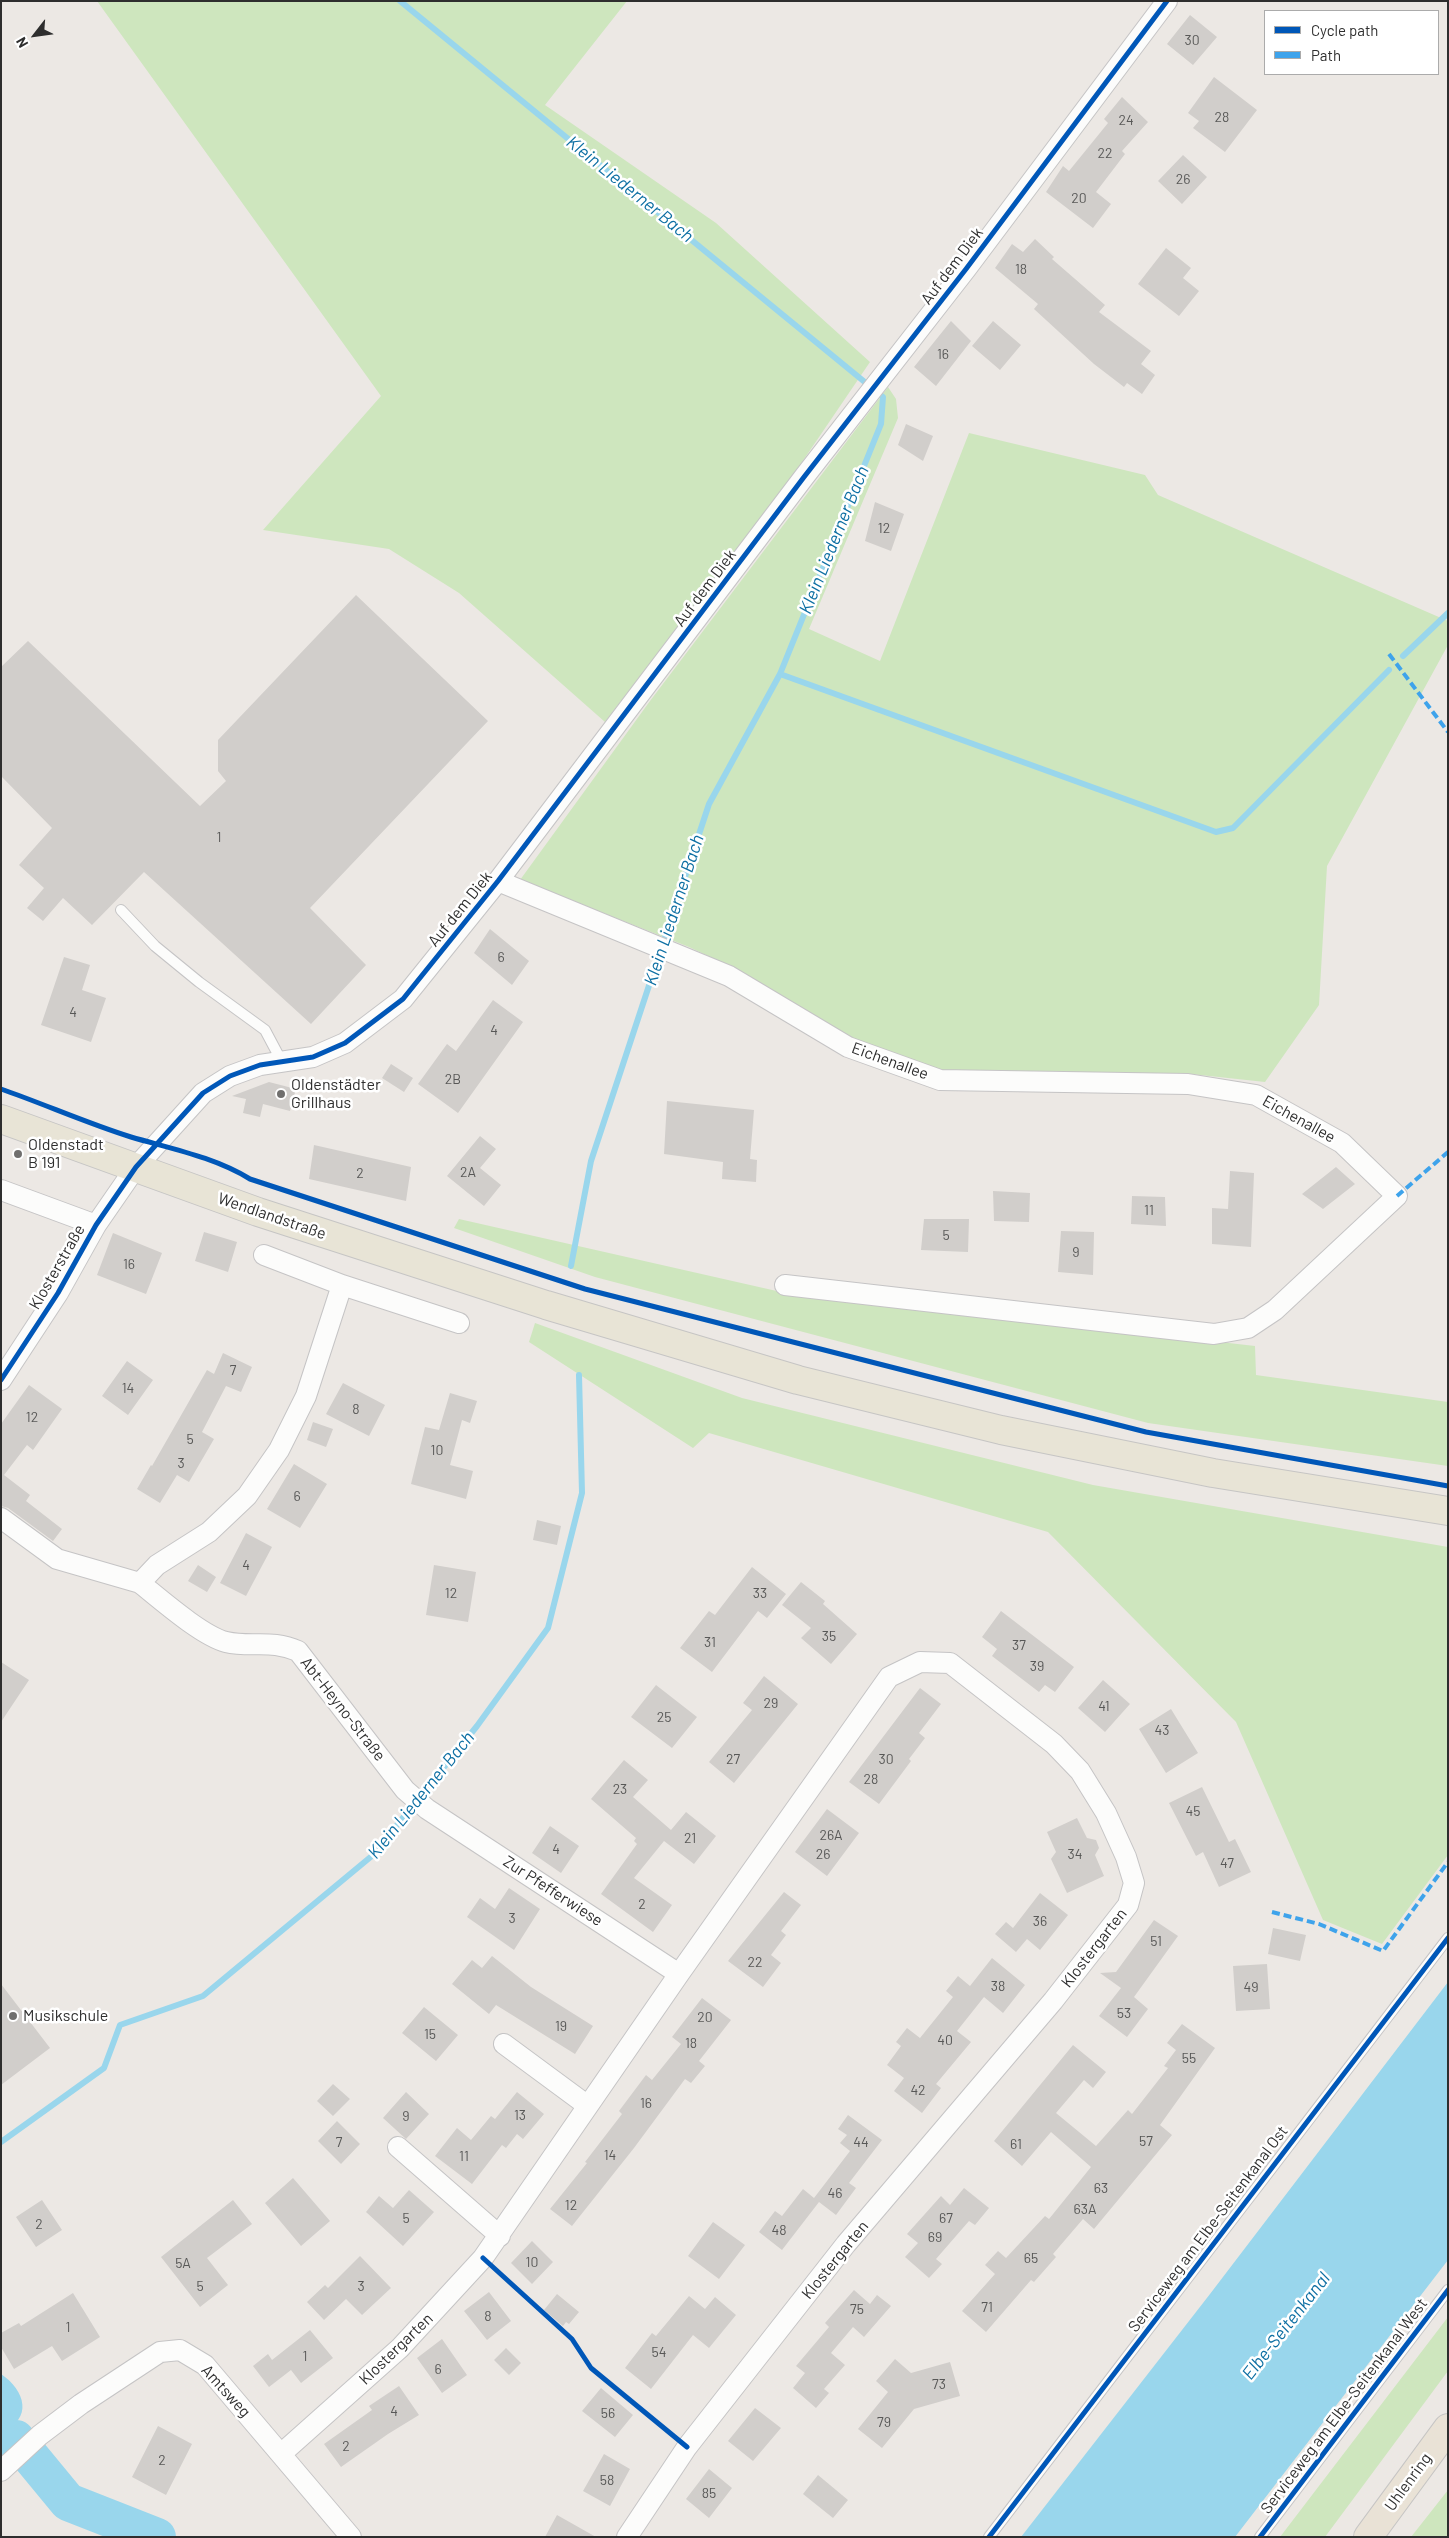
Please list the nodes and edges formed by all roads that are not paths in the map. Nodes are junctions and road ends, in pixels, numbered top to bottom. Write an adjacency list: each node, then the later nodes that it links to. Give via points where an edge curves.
1 (1167, 1): 2 (street, Auf dem Diek)
2 (498, 881): 4 (street, Auf dem Diek, via 403,999 381,1018 346,1044 313,1057); 11 (street, Eichenallee, via 729,976 848,1047 940,1080 1188,1084 1256,1095 1342,1144 1398,1196 1275,1310 1248,1328 1214,1334)
3 (121, 910): 4 (lane, via 162,952 265,1030)
4 (282, 1062): 6 (street, Auf dem Diek, via 260,1065 230,1076 203,1093)
5 (1, 1119): 6 (main road, Wendlandstraße)
6 (136, 1167): 8 (street, Klosterstraße); 14 (main road, Wendlandstraße, via 258,1212 546,1305 798,1380 1001,1430 1213,1473)
7 (1, 1190): 8 (street)
8 (96, 1225): 13 (street, Klosterstraße, via 58,1293)
9 (264, 1255): 10 (street)
10 (342, 1285): 12 (street); 16 (street, via 306,1396 279,1450 247,1496 209,1532 157,1565)
11 (785, 1286)
12 (459, 1323)
13 (1, 1380)
14 (1448, 1511)
15 (1, 1518): 16 (street, via 57,1559)
16 (140, 1584): 17 (street, Abt-Heyno-Straße, via 194,1625 226,1642 282,1644 298,1651 405,1790)
17 (427, 1809): 19 (street, Zur Pfefferwiese)
18 (1448, 1938): 30 (lane, Serviceweg am Elbe-Seitenkanal Ost)
19 (679, 1974): 21 (street, Klostergarten); 29 (street, Klostergarten, via 888,1677 920,1662 950,1663 1054,1744 1080,1771 1106,1813 1134,1883 1128,1905 1052,2001 834,2260 687,2446)
20 (504, 2044): 21 (street)
21 (588, 2106): 23 (street, Klostergarten)
22 (398, 2147): 23 (street)
23 (500, 2236): 26 (street, Klostergarten, via 449,2297 400,2348)
24 (1448, 2290): 31 (lane, Serviceweg am Elbe-Seitenkanal West)
25 (1447, 2429): 32 (highway, Uhlenring)
26 (281, 2454): 27 (street, Amtsweg, via 205,2365 180,2350 160,2352 80,2404); 28 (street, Amtsweg)
27 (8, 2465)
28 (351, 2537)
29 (627, 2537)
30 (989, 2537)
31 (1260, 2537)
32 (1368, 2537)

